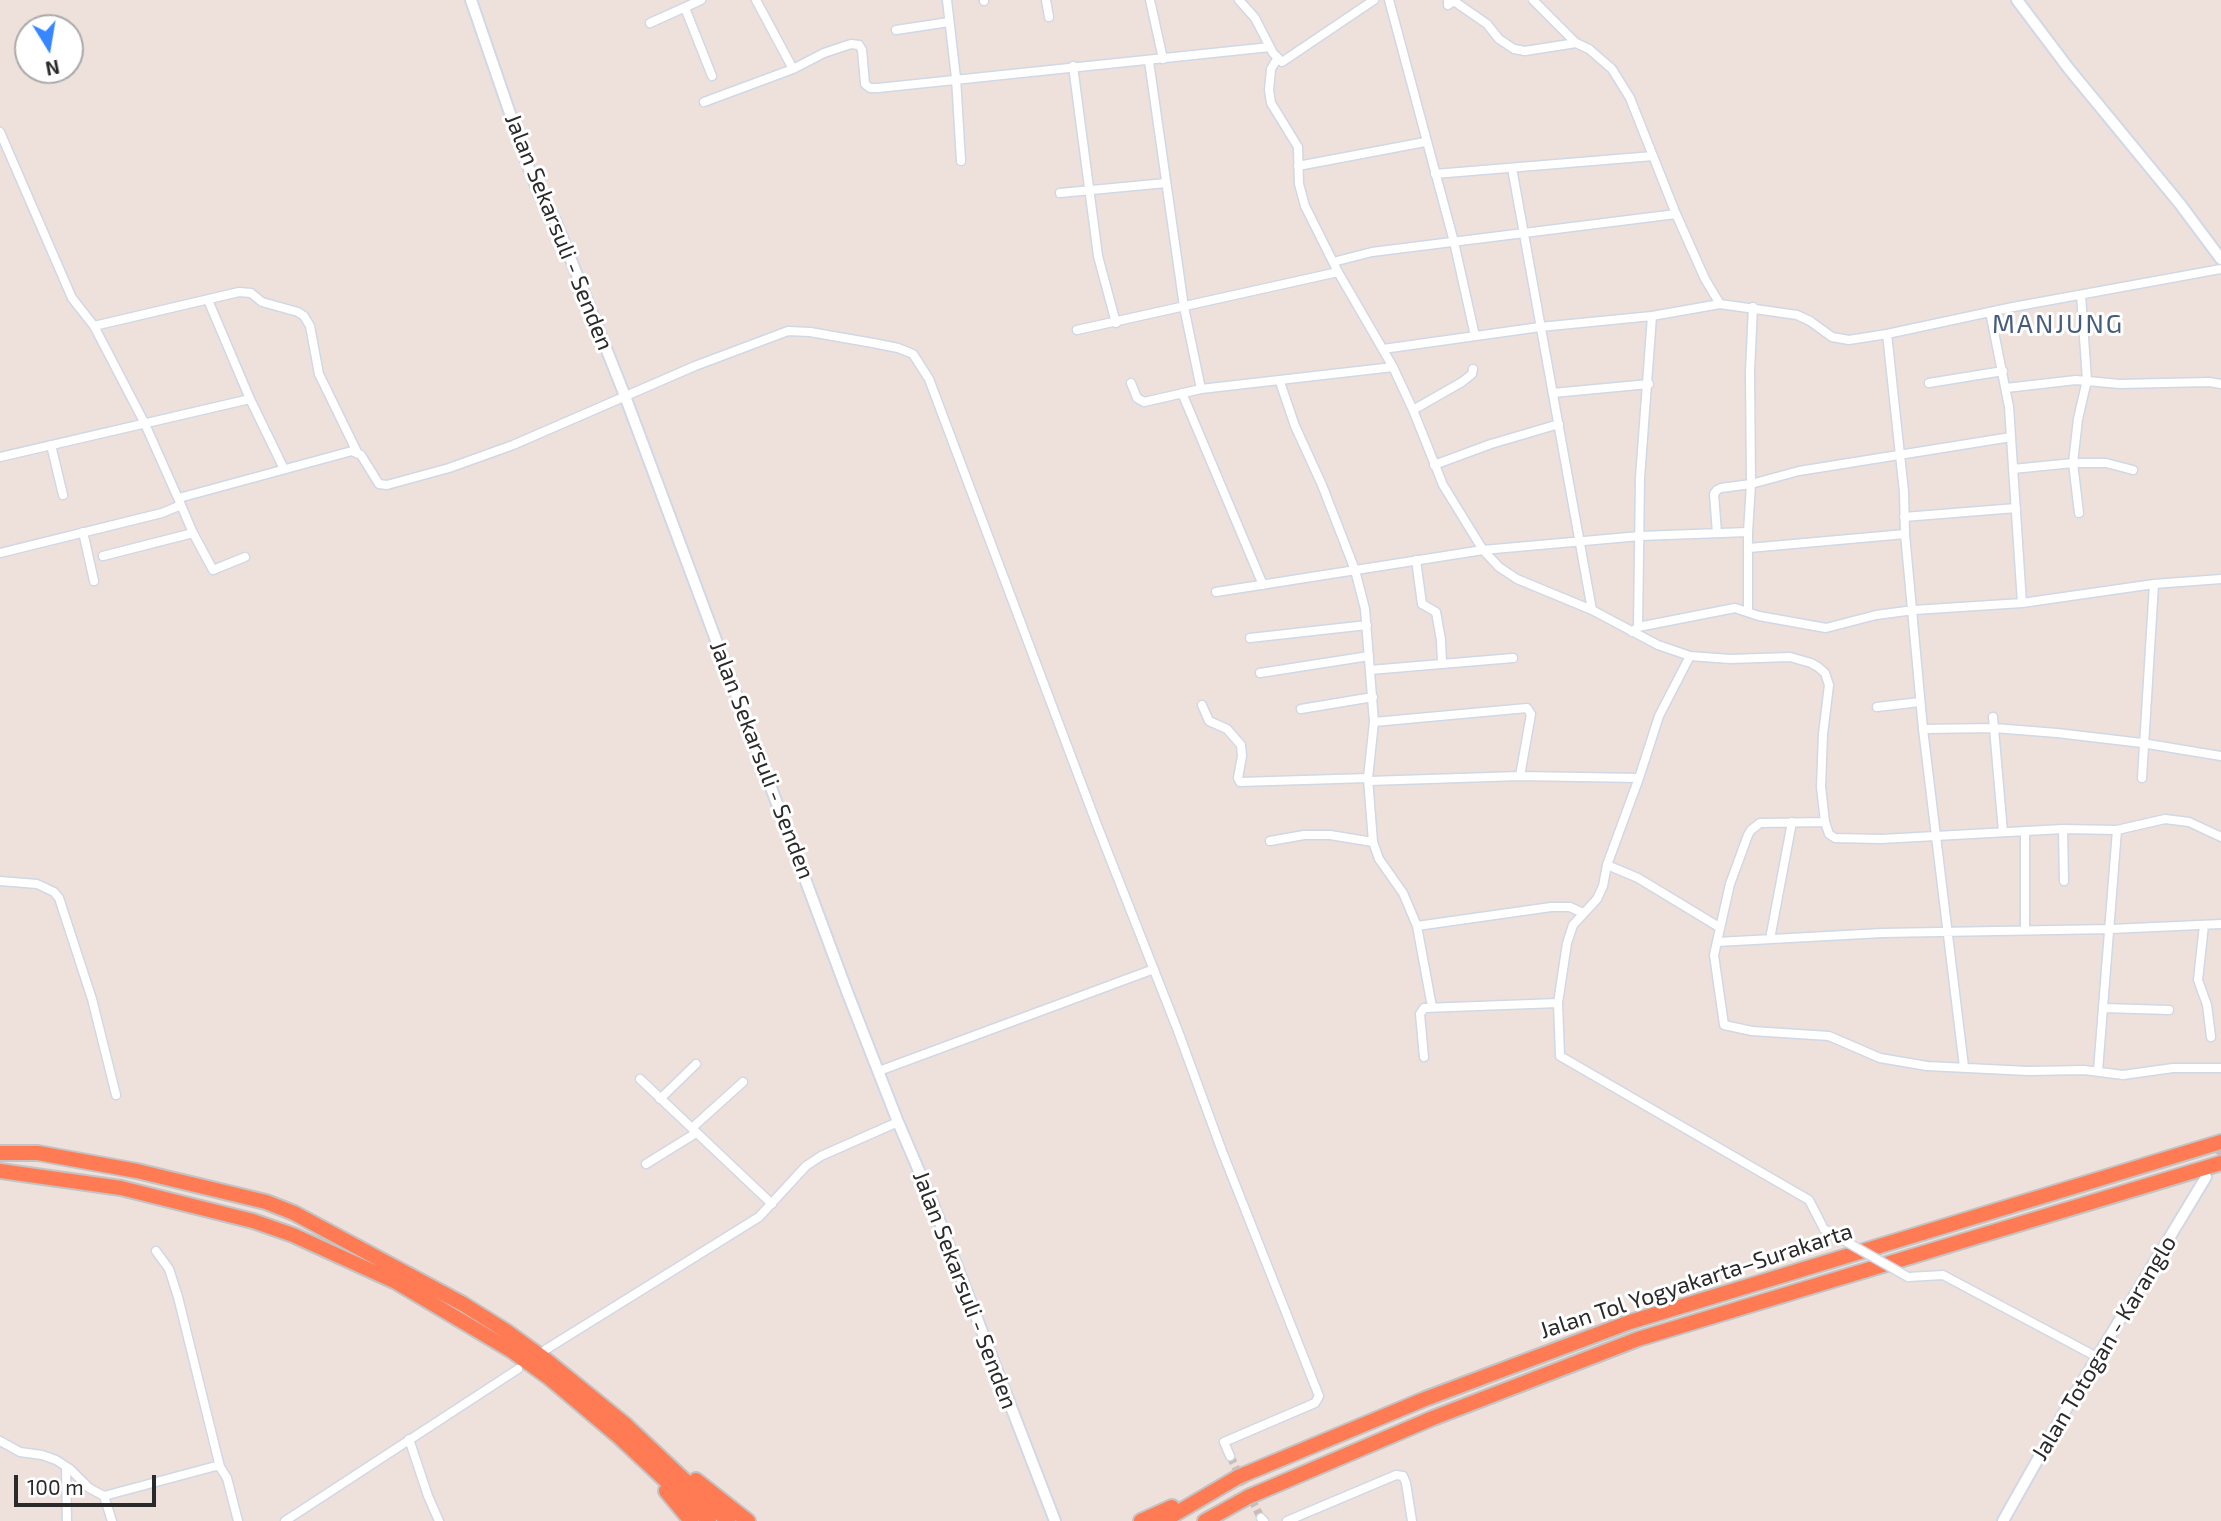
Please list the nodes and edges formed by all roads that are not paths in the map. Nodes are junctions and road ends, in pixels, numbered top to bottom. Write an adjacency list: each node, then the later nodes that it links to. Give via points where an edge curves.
1 (471, 0): 72 (street, Jalan Sekarsuli - Senden, via 535,185 556,222)
2 (701, 0): 13 (street)
3 (756, 0): 24 (street)
4 (947, 0): 16 (street)
5 (1046, 0): 14 (street)
6 (1150, 0): 20 (street)
7 (1239, 0): 19 (street)
8 (1374, 0): 21 (street, via 1284,61)
9 (1388, 0): 29 (street)
10 (1448, 0): 18 (street, via 1448,5 1454,1 1487,24 1514,50)
11 (1533, 0): 18 (street)
12 (2017, 0): 41 (street)
13 (685, 8): 15 (street); 25 (street)
14 (1049, 17)
15 (650, 23)
16 (949, 23): 17 (street); 26 (street)
17 (896, 30)
18 (1576, 43): 30 (street, via 1597,55 1619,78)
19 (1270, 47): 20 (street); 21 (street)
20 (1163, 59): 22 (street)
21 (1277, 59): 32 (street, via 1271,69 1271,103 1296,141)
22 (1149, 61): 23 (street); 35 (street)
23 (1073, 66): 26 (street); 36 (street)
24 (793, 69): 26 (street, via 856,44 863,53 865,84 870,88); 27 (street)
25 (712, 76)
26 (956, 78): 31 (street)
27 (704, 103)
28 (0, 132): 53 (street, via 72,298)
29 (1425, 142): 32 (street); 34 (street)
30 (1653, 156): 33 (street); 38 (street)
31 (961, 161)
32 (1298, 166): 42 (street, via 1305,205)
33 (1512, 168): 34 (street); 39 (street)
34 (1435, 174): 40 (street)
35 (1166, 183): 36 (street); 48 (street)
36 (1088, 191): 37 (street); 52 (street, via 1098,256)
37 (1060, 193)
38 (1676, 214): 39 (street); 47 (street)
39 (1523, 233): 40 (street); 54 (street)
40 (1454, 242): 42 (street); 57 (street)
41 (2221, 259)
42 (1333, 262): 44 (street)
43 (2221, 269): 45 (street)
44 (1338, 272): 48 (street); 58 (street)
45 (2081, 295): 50 (street); 62 (street)
46 (208, 300): 53 (street); 73 (street); 79 (street, via 246,292 304,316 319,374)
47 (1720, 304): 49 (street); 51 (street)
48 (1184, 307): 52 (street); 69 (street)
49 (1753, 307): 56 (street, via 1804,317 1837,339); 87 (street)
50 (1990, 313): 56 (street); 61 (street)
51 (1652, 316): 54 (street); 66 (street)
52 (1116, 323): 55 (street)
53 (94, 326): 75 (street)
54 (1540, 327): 57 (street); 71 (street)
55 (1077, 330)
56 (1887, 334): 80 (street)
57 (1475, 335): 58 (street)
58 (1383, 349): 59 (street)
59 (1393, 367): 63 (street); 74 (street)
60 (1473, 369): 74 (street, via 1462,383)
61 (2003, 371): 65 (street); 68 (street)
62 (2087, 380): 67 (street); 68 (street); 82 (street)
63 (1280, 382): 69 (street); 106 (street)
64 (1131, 383): 70 (street, via 1142,402)
65 (1929, 383)
66 (1649, 384): 71 (street); 98 (street)
67 (2221, 384)
68 (2006, 387): 77 (street)
69 (1201, 389): 70 (street)
70 (1182, 393): 110 (street)
71 (1553, 393): 76 (street)
72 (625, 396): 79 (street, via 513,445 387,485 379,484); 163 (street, via 788,331 873,343 913,354 929,379); 173 (street, Jalan Sekarsuli - Senden)
73 (250, 399): 75 (street); 84 (street)
74 (1413, 410): 83 (street)
75 (145, 424): 78 (street); 89 (street)
76 (1559, 424): 83 (street); 99 (street)
77 (2011, 437): 80 (street); 85 (street)
78 (51, 445): 81 (street); 88 (street)
79 (358, 452): 84 (street)
80 (1898, 454): 87 (street); 92 (street)
81 (0, 457)
82 (2073, 464): 85 (street); 86 (street, via 2106,463); 91 (street)
83 (1434, 465): 101 (street)
84 (284, 468): 89 (street)
85 (2013, 469): 90 (street)
86 (2133, 470)
87 (1751, 484): 93 (street); 96 (street, via 1715,492)
88 (64, 495)
89 (180, 501): 94 (street, via 162,513); 95 (street)
90 (2016, 508): 92 (street); 112 (street)
91 (2079, 513)
92 (1904, 517): 97 (street)
93 (1748, 532): 96 (street); 100 (street)
94 (83, 533): 102 (street); 108 (street)
95 (193, 533): 103 (street); 104 (street, via 213,570)
96 (1717, 533): 98 (street)
97 (1905, 534): 100 (street); 114 (street)
98 (1640, 536): 99 (street); 117 (street)
99 (1581, 541): 101 (street); 113 (street)
100 (1749, 548): 115 (street)
101 (1483, 550): 105 (street); 113 (street, via 1509,574)
102 (0, 553)
103 (103, 556)
104 (245, 557)
105 (1416, 560): 106 (street); 122 (street, via 1422,604 1436,612)
106 (1355, 570): 110 (street); 116 (street)
107 (2221, 579): 109 (street)
108 (94, 581)
109 (2154, 584): 112 (street); 134 (street)
110 (1263, 585): 111 (street)
111 (1216, 593)
112 (2022, 603): 114 (street)
113 (1592, 610): 117 (street)
114 (1913, 610): 115 (street, via 1825,628); 126 (street)
115 (1748, 612): 117 (street, via 1727,609)
116 (1367, 625): 118 (street); 119 (street)
117 (1635, 630): 120 (street, via 1658,645)
118 (1250, 638)
119 (1369, 656): 123 (street); 124 (street)
120 (1690, 656): 137 (street, via 1659,716); 141 (street, via 1790,657 1825,673 1829,692 1820,771)
121 (1513, 658): 122 (street)
122 (1442, 663): 123 (street)
123 (1370, 670): 125 (street)
124 (1260, 673)
125 (1373, 697): 129 (street); 131 (street)
126 (1920, 702): 128 (street); 133 (street)
127 (1202, 705): 139 (street, via 1209,721 1227,729 1241,745 1240,782)
128 (1877, 707)
129 (1301, 709)
130 (1993, 717): 132 (street)
131 (1374, 722): 136 (street, via 1527,708 1531,714); 139 (street)
132 (1994, 728): 133 (street); 134 (street); 145 (street)
133 (1923, 730): 146 (street)
134 (2142, 743): 135 (street); 138 (street)
135 (2221, 756)
136 (1520, 776): 137 (street); 139 (street)
137 (1639, 778): 150 (street)
138 (2142, 778)
139 (1369, 780): 149 (street)
140 (1792, 822): 141 (street); 157 (street, via 1760,823 1751,830); 161 (street)
141 (1825, 822): 146 (street, via 1829,834 1840,838)
142 (2063, 829): 143 (street); 144 (street); 152 (street)
143 (2117, 830): 147 (street, via 2174,819); 158 (street)
144 (2025, 831): 145 (street); 159 (street)
145 (2003, 832): 146 (street)
146 (1936, 836): 160 (street)
147 (2221, 836)
148 (1270, 841): 149 (street, via 1330,835)
149 (1373, 842): 156 (street)
150 (1607, 864): 153 (street, via 1597,899); 157 (street)
151 (0, 881): 177 (street, via 37,884 59,898 92,999)
152 (2064, 881)
153 (1583, 913): 156 (street, via 1558,907); 164 (street, via 1567,943)
154 (2221, 924): 155 (street)
155 (2204, 925): 158 (street); 168 (street, via 2198,980)
156 (1417, 926): 165 (street)
157 (1719, 927): 162 (street)
158 (2111, 929): 159 (street); 166 (street)
159 (2025, 930): 160 (street)
160 (1947, 932): 161 (street); 171 (street)
161 (1770, 939): 162 (street)
162 (1717, 942): 171 (street, via 1715,974 1722,1021 1727,1027 1829,1036 1880,1058)
163 (1154, 969): 173 (street); 195 (street, via 1319,1396 1315,1403 1224,1442)
164 (1558, 1003): 165 (street); 190 (street, bridge, via 1560,1056 1810,1200 1824,1230 1908,1277 1943,1275)
165 (1432, 1007): 169 (street, via 1420,1014)
166 (2104, 1008): 167 (street); 174 (street)
167 (2169, 1010)
168 (2211, 1037)
169 (1424, 1057)
170 (696, 1064): 178 (street)
171 (1964, 1067): 174 (street)
172 (2221, 1068): 174 (street, via 2123,1075)
173 (879, 1071): 179 (street, Jalan Sekarsuli - Senden)
174 (2098, 1071)
175 (640, 1079): 178 (street)
176 (743, 1082): 180 (street)
177 (116, 1095)
178 (660, 1099): 180 (street)
179 (898, 1122): 187 (street, via 821,1156); 209 (street, Jalan Sekarsuli - Senden)
180 (694, 1131): 184 (street); 187 (street)
181 (2221, 1142): 198 (highway, Jalan Tol Yogyakarta–Surakarta, via 1630,1322 1425,1399)
182 (0, 1153): 192 (highway, via 38,1153 137,1171 267,1202 294,1213 506,1331 546,1360)
183 (2221, 1163): 212 (highway, Jalan Tol Yogyakarta–Surakarta, via 1638,1339 1433,1418 1248,1497)
184 (646, 1164)
185 (0, 1171): 192 (highway, via 121,1188 293,1235 396,1282 512,1351)
186 (2206, 1177): 190 (street, Jalan Totogan - Karanglo)
187 (772, 1204): 189 (street, via 708,1250)
188 (156, 1251): 196 (street, via 169,1269 178,1297)
189 (545, 1350)
190 (2097, 1357): 215 (street, Jalan Totogan - Karanglo)
191 (518, 1369): 193 (street)
192 (623, 1431): 205 (highway); 206 (highway); 207 (highway); 208 (highway)
193 (409, 1439): 203 (street); 204 (street)
194 (0, 1441): 197 (street)
195 (1230, 1456)
196 (220, 1466): 199 (street); 202 (street)
197 (66, 1467): 199 (street); 200 (street)
198 (1238, 1477): 210 (highway); 211 (highway, Jalan Tol Yogyakarta–Surakarta)
199 (104, 1496): 201 (street)
200 (67, 1521)
201 (112, 1521)
202 (238, 1521)
203 (285, 1521)
204 (439, 1521)
205 (691, 1521)
206 (709, 1521)
207 (728, 1521)
208 (748, 1521)
209 (1055, 1521)
210 (1141, 1521)
211 (1163, 1521)
212 (1205, 1521)
213 (1287, 1521): 214 (street, via 1396,1475 1403,1476 1406,1483)
214 (1412, 1521)
215 (2003, 1521)

